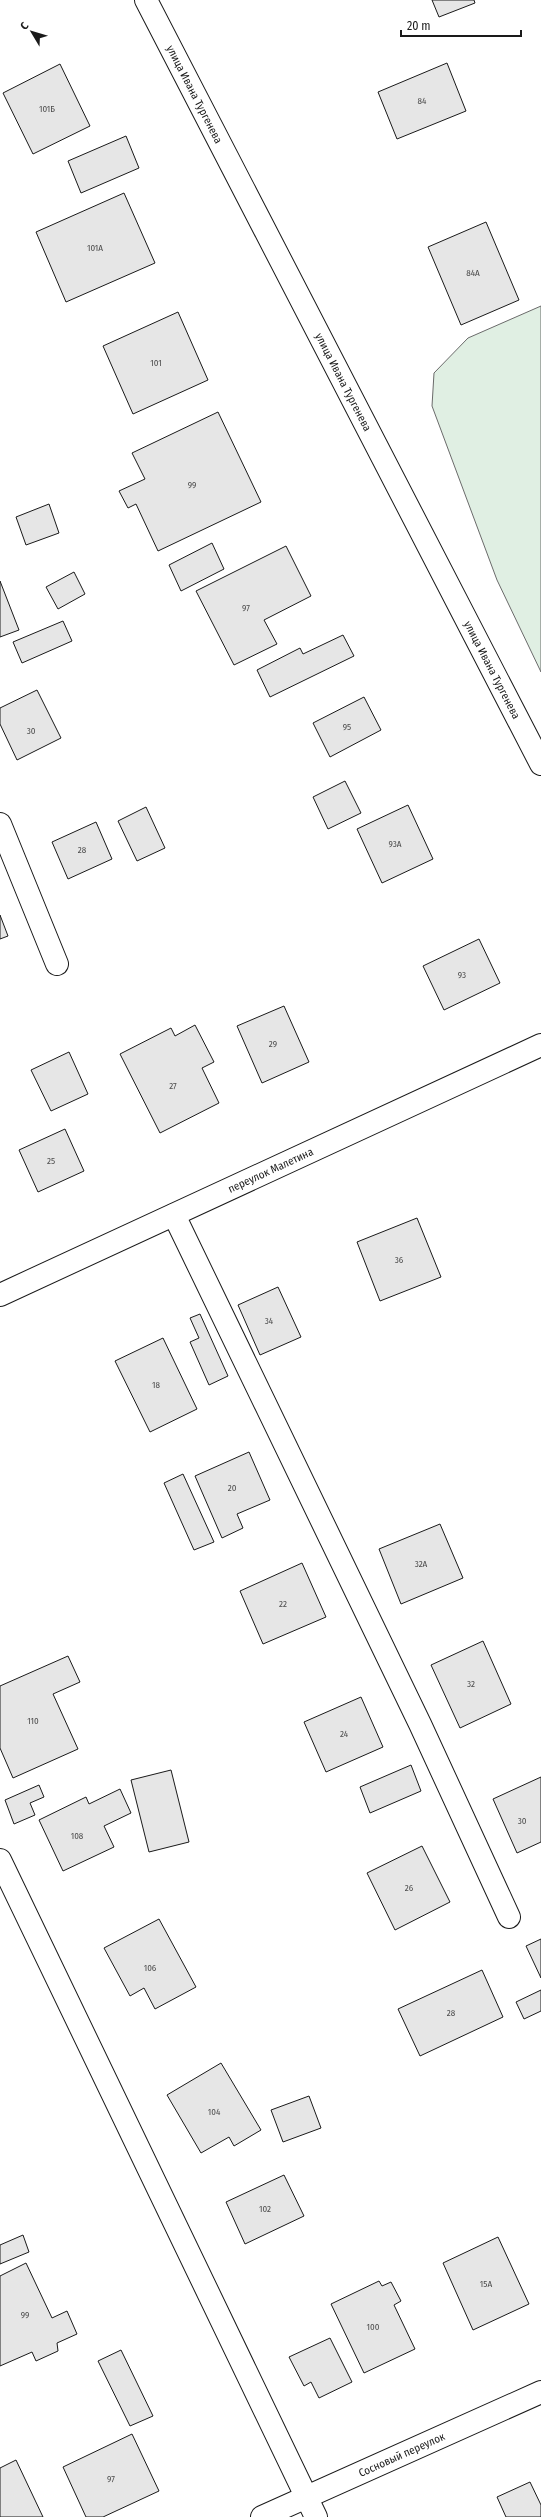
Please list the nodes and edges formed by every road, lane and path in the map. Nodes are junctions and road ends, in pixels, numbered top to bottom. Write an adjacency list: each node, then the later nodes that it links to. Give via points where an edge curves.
1 (146, 0): 2 (street, улица Ивана Тургенева)
2 (541, 764)
3 (0, 824): 4 (street)
4 (57, 964)
5 (541, 1045): 6 (street, переулок Малетина)
6 (174, 1215): 7 (street, переулок Малетина); 9 (street, via 420,1724)
7 (0, 1295)
8 (0, 1860): 11 (street)
9 (509, 1917)
10 (541, 2392): 11 (street, Сосновый переулок)
11 (306, 2496): 12 (street, Сосновый переулок); 13 (street)
12 (262, 2517)
13 (316, 2517)

